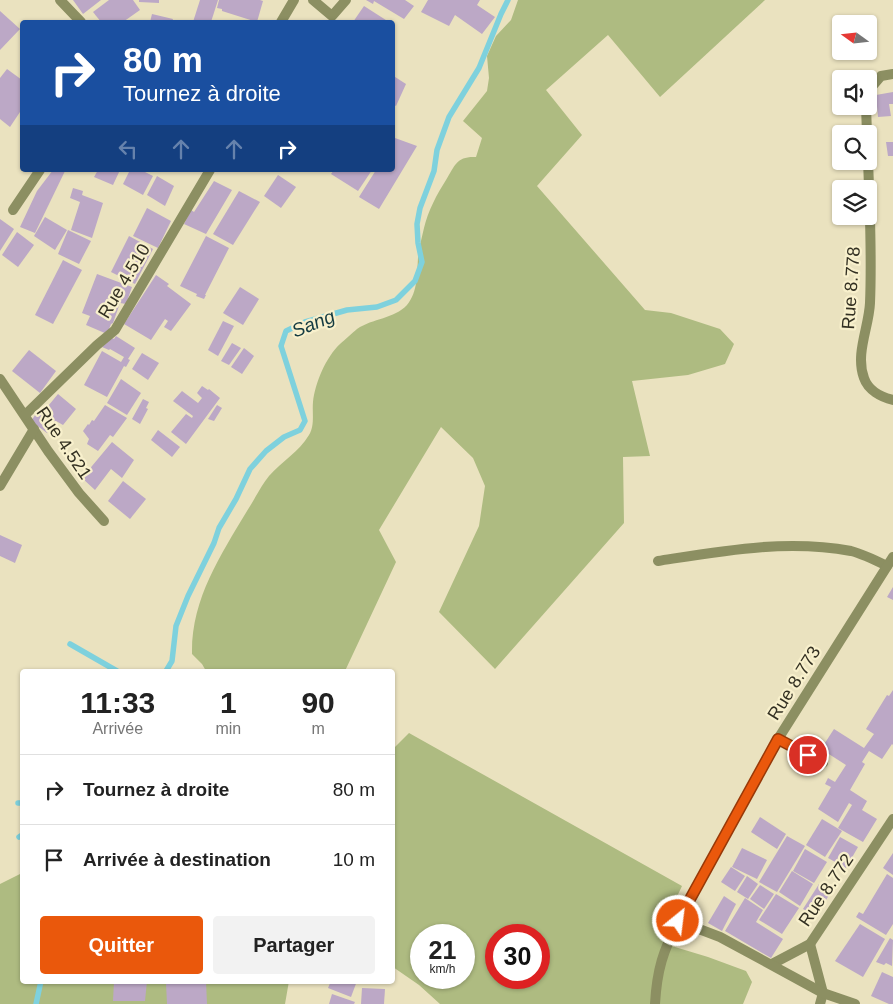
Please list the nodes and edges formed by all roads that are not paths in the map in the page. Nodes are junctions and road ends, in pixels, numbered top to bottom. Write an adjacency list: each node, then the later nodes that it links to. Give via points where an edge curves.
1 (60, 0): 6 (street)
2 (294, 0): 7 (street)
3 (313, 0): 5 (street)
4 (346, 0): 5 (street)
5 (335, 19)
6 (79, 20)
7 (282, 20)
8 (893, 74): 9 (street, via 880,76)
9 (877, 80)
10 (868, 170): 15 (street, Rue 8.778, via 870,305 861,361 864,379 872,390)
11 (39, 172): 13 (street)
12 (209, 172): 16 (street, Rue 4.510, via 115,330)
13 (13, 210)
14 (0, 379): 16 (street, Rue 4.521)
15 (893, 400)
16 (25, 415): 17 (street, Rue 4.521)
17 (34, 429): 18 (street); 19 (street, Rue 4.521, via 79,494)
18 (0, 486)
19 (104, 522)
20 (658, 561): 21 (street, via 760,546 851,552)
21 (890, 562): 22 (street, Rue 8.773)
22 (778, 739): 23 (street); 25 (street, Rue 8.773)
23 (823, 763)
24 (893, 818): 26 (street, Rue 8.772)
25 (678, 921): 27 (street, via 720,937); 29 (street, Rue 8.773, via 663,951)
26 (810, 944): 27 (street, Rue 8.772); 28 (street)
27 (772, 964): 28 (street)
28 (823, 993): 30 (street); 31 (street)
29 (655, 1004)
30 (820, 1004)
31 (855, 1004)

